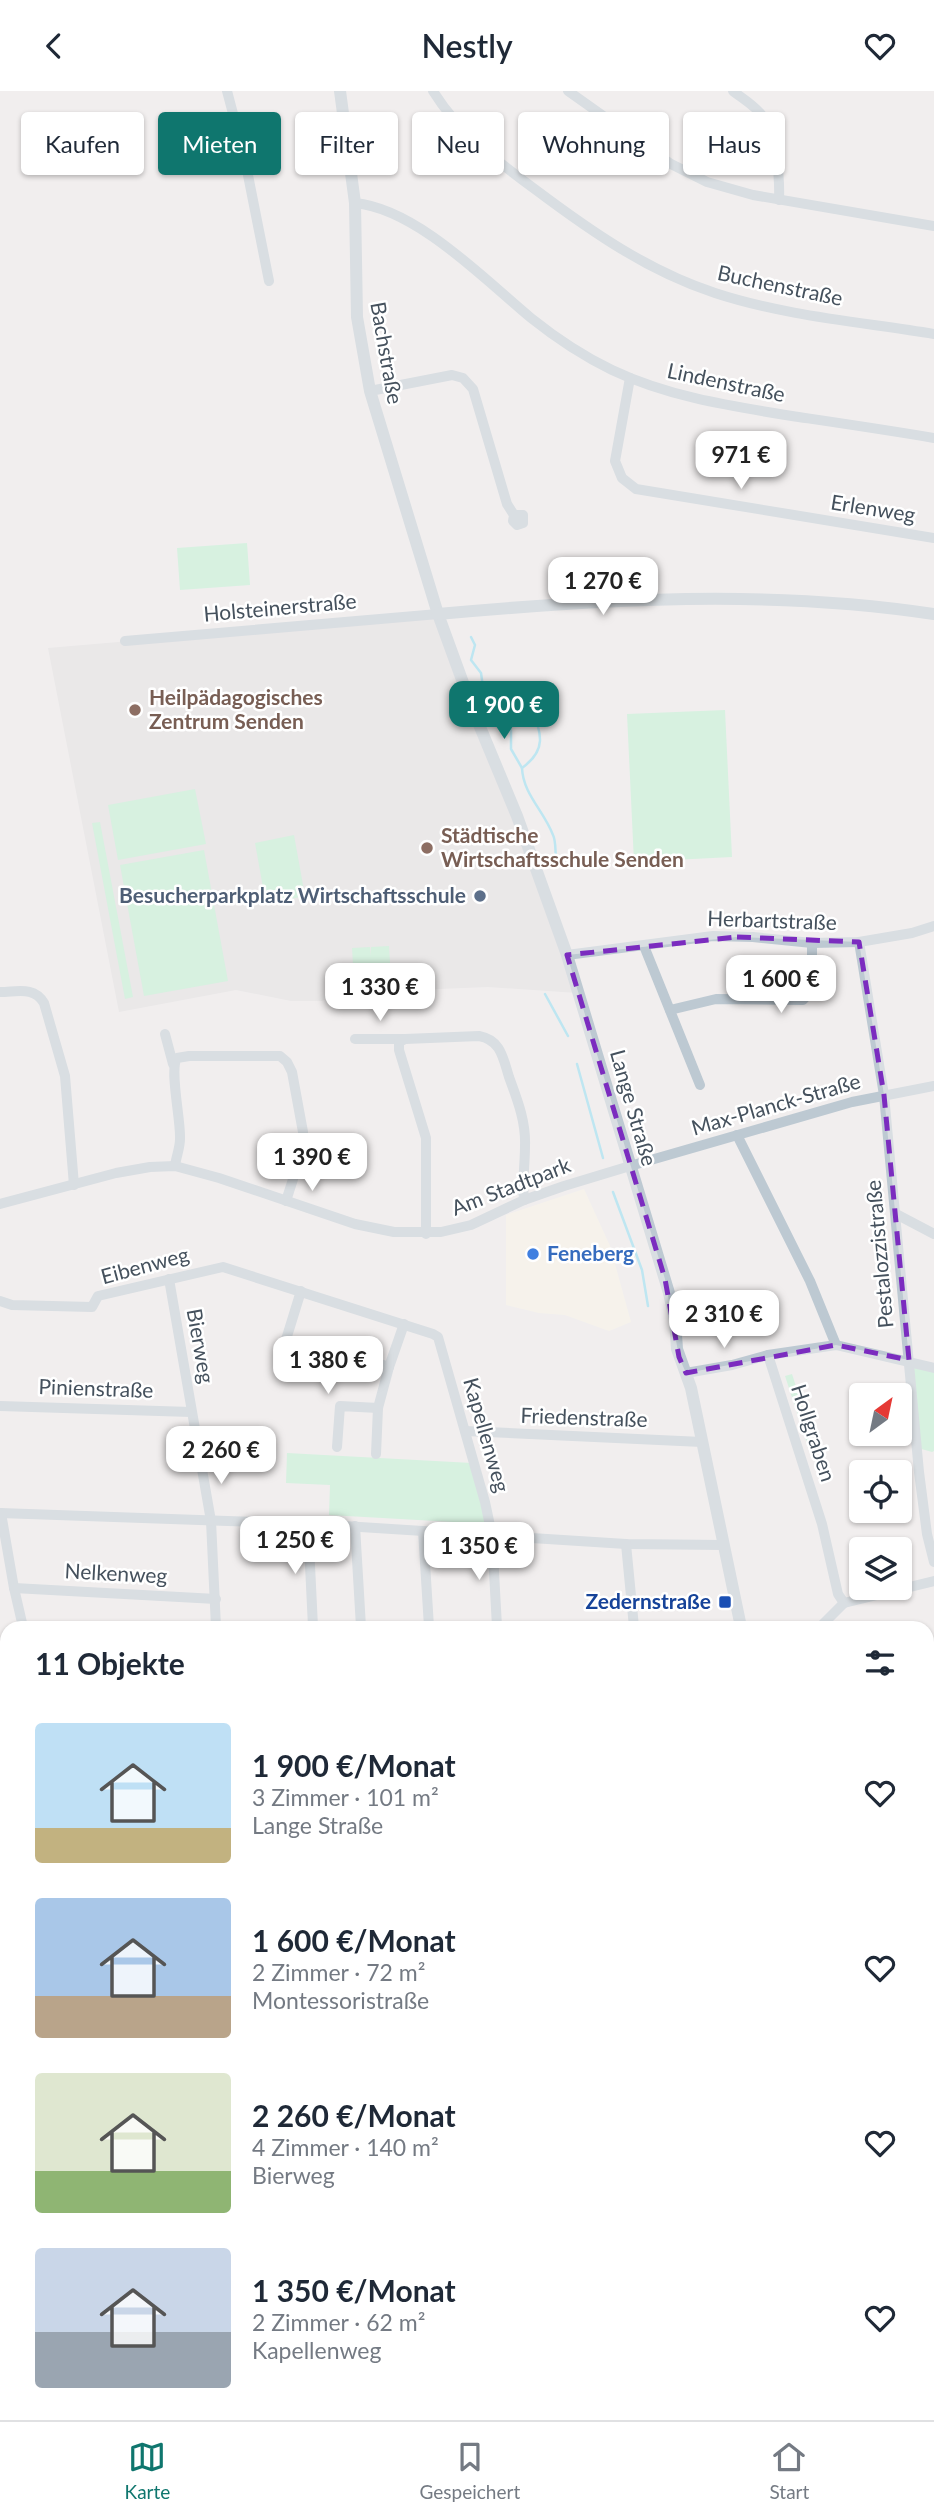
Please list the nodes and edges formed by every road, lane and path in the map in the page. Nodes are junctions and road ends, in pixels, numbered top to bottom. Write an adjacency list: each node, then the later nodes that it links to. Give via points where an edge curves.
1 (227, 91): 9 (street)
2 (340, 91): 7 (street, Bachstraße)
3 (433, 91): 10 (street, Buchenstraße, via 457,123 506,167 590,230 660,271 757,305)
4 (568, 91): 6 (street, via 688,174)
5 (733, 91): 6 (street, via 767,124 778,171)
6 (779, 200): 8 (street)
7 (355, 203): 11 (street, Lindenstraße, via 381,210 443,244 565,343); 12 (street, Bachstraße, via 357,317)
8 (934, 226)
9 (269, 281)
10 (934, 334)
11 (630, 378): 13 (street, Lindenstraße, via 726,406); 15 (street, Erlenweg, via 615,461 621,478 636,489)
12 (370, 391): 14 (street, via 452,375 464,378 473,389); 16 (street, Bachstraße)
13 (934, 438)
14 (514, 515)
15 (934, 538)
16 (438, 614): 17 (street, via 704,597); 18 (street, Holsteinerstraße); 23 (street, Lange Straße)
17 (934, 614)
18 (125, 641)
19 (934, 926): 20 (street, Herbartstraße)
20 (859, 942): 21 (street, Herbartstraße); 32 (street, Pestalozzistraße)
21 (812, 943): 22 (street, Herbartstraße, via 713,936); 25 (street, via 812,990 803,1000 716,999)
22 (643, 946): 23 (street, Herbartstraße); 25 (street)
23 (567, 955): 35 (street, Lange Straße)
24 (0, 992): 36 (street, via 30,991 39,994 44,1003 65,1076)
25 (670, 1010): 30 (street)
26 (165, 1034): 29 (street)
27 (355, 1039): 28 (street)
28 (405, 1039): 38 (street, via 479,1036 497,1044 524,1125); 41 (street, via 399,1042 399,1050 426,1138)
29 (173, 1064): 34 (street, via 180,1133); 37 (street, via 177,1058 190,1056 268,1055 287,1062 303,1148)
30 (700, 1085)
31 (932, 1090): 32 (street, Max-Planck-Straße)
32 (884, 1095): 33 (street, Max-Planck-Straße); 40 (street, Pestalozzistraße)
33 (737, 1135): 35 (street, Max-Planck-Straße); 48 (street, via 810,1281)
34 (174, 1166): 36 (street, Am Stadtpark, via 116,1173); 37 (street, Am Stadtpark)
35 (630, 1166): 38 (street, Am Stadtpark); 53 (street, Lange Straße, via 669,1293 677,1349)
36 (74, 1185): 39 (street, Am Stadtpark)
37 (286, 1201): 41 (street, Am Stadtpark, via 355,1224)
38 (524, 1201): 41 (street, Am Stadtpark, via 457,1230)
39 (0, 1204)
40 (897, 1214): 42 (street); 50 (street, Pestalozzistraße)
41 (426, 1234)
42 (934, 1234)
43 (169, 1279): 44 (street, Eibenweg, via 223,1267); 45 (street, Eibenweg, via 98,1296 92,1307); 56 (street, Bierweg)
44 (300, 1291): 46 (street, Eibenweg); 51 (street, via 280,1359 318,1373 328,1343)
45 (0, 1301)
46 (404, 1324): 47 (street, Eibenweg); 51 (street)
47 (438, 1337): 57 (street, Kapellenweg)
48 (836, 1345): 49 (street); 50 (street)
49 (768, 1355): 53 (street); 73 (street, Hollgraben)
50 (909, 1360): 52 (street); 69 (street, Pestalozzistraße, via 919,1472)
51 (389, 1367): 55 (street)
52 (934, 1368)
53 (686, 1373): 58 (street, Lange Straße)
54 (0, 1406): 56 (street, Pinienstraße)
55 (378, 1408): 59 (street, via 340,1406); 60 (street)
56 (191, 1412): 62 (street, Bierweg)
57 (466, 1431): 58 (street, Friedenstraße); 66 (street, Kapellenweg)
58 (702, 1442): 68 (street, Lange Straße)
59 (337, 1447)
60 (376, 1454)
61 (1, 1513): 62 (street); 71 (street)
62 (211, 1521): 63 (street); 72 (street, Bierweg)
63 (308, 1524): 64 (street); 76 (street)
64 (355, 1527): 65 (street); 77 (street)
65 (423, 1531): 66 (street); 78 (street)
66 (492, 1535): 67 (street); 79 (street, Kapellenweg)
67 (626, 1544): 68 (street); 80 (street)
68 (724, 1545): 81 (street, Lange Straße)
69 (934, 1562)
70 (934, 1581): 73 (street)
71 (14, 1588): 72 (street, Nelkenweg); 74 (street)
72 (216, 1599): 75 (street, Bierweg)
73 (844, 1603): 82 (street)
74 (22, 1621)
75 (216, 1621)
76 (313, 1621)
77 (361, 1621)
78 (429, 1621)
79 (497, 1621)
80 (633, 1621)
81 (740, 1621)
82 (826, 1621)

